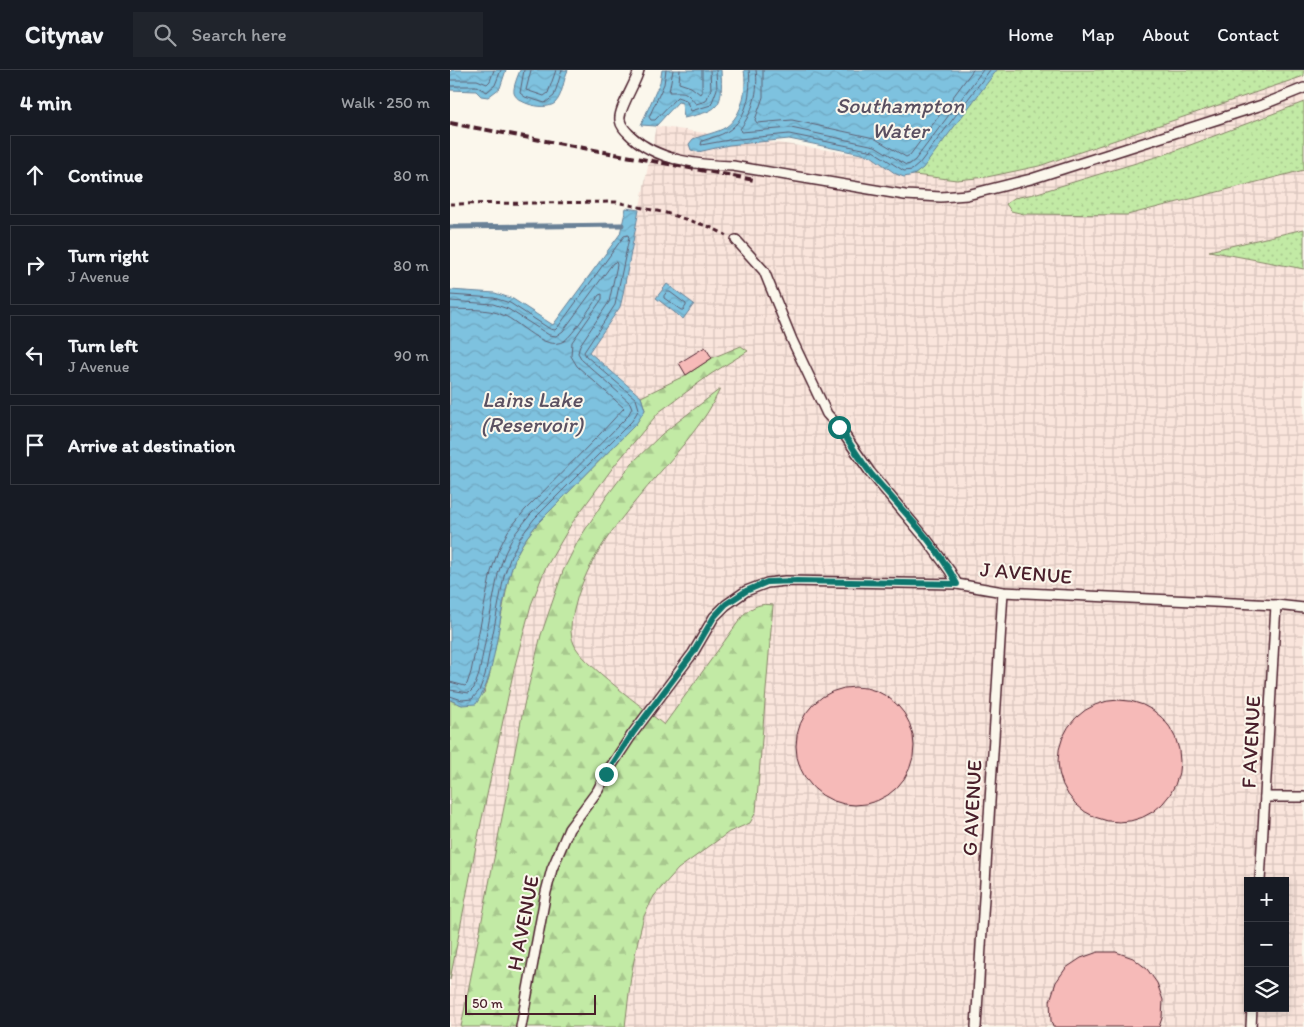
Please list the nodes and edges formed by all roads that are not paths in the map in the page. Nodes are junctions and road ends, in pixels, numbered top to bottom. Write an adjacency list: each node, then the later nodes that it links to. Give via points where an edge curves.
1 (639, 70): 2 (lane, via 620,119 624,129 654,151 694,163 733,166 925,197 967,195 1031,179 1262,105)
2 (1304, 88)
3 (736, 240): 4 (lane, via 764,270 827,414 927,540)
4 (957, 584): 5 (lane, J AVENUE); 10 (lane, J AVENUE, via 767,582 726,604 633,733 569,829)
5 (1003, 592): 6 (lane, J AVENUE); 14 (lane, G AVENUE)
6 (1276, 605): 7 (lane, J AVENUE); 8 (lane, F AVENUE)
7 (1304, 608)
8 (1265, 797): 9 (lane); 11 (lane, F AVENUE)
9 (1304, 797)
10 (557, 857): 13 (lane, H AVENUE, via 546,892)
11 (1260, 877)
12 (1252, 1012): 15 (lane)
13 (521, 1027)
14 (976, 1027)
15 (1251, 1027)

